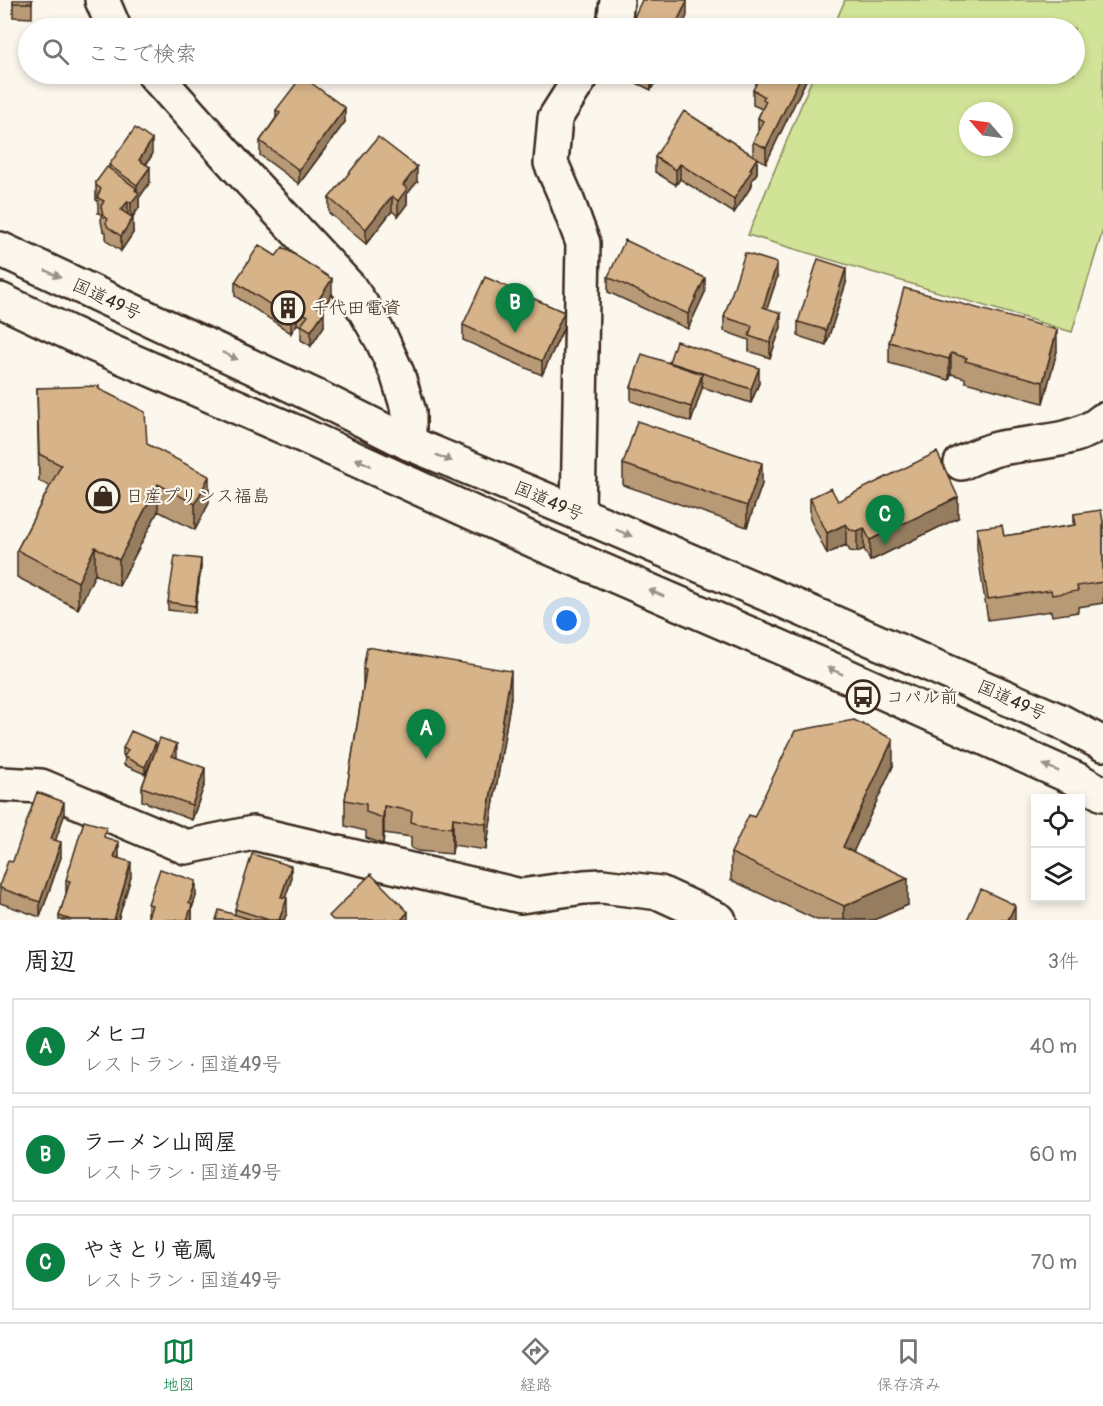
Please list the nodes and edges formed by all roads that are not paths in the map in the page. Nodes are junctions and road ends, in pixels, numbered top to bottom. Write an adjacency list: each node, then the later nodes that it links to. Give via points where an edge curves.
1 (102, 0): 3 (main road)
2 (617, 0): 4 (main road)
3 (110, 18)
4 (615, 18)
5 (163, 84): 10 (main road, via 349,287 365,310 397,373 409,412)
6 (577, 84): 12 (main road, via 555,118 551,163 583,243)
7 (0, 249): 10 (main road, 国道49号, one-way to 10)
8 (0, 300): 15 (main road, one-way to 8)
9 (1103, 420): 11 (main road, via 1080,434 999,448)
10 (410, 443): 12 (main road, 国道49号, one-way to 12)
11 (961, 463)
12 (578, 513): 13 (main road, 国道49号, one-way to 13, via 1060,721)
13 (1103, 744)
14 (0, 784): 16 (main road, via 41,786 186,847 253,833)
15 (1103, 794)
16 (520, 908): 17 (main road, via 584,887 602,886 660,893)
17 (719, 920)

